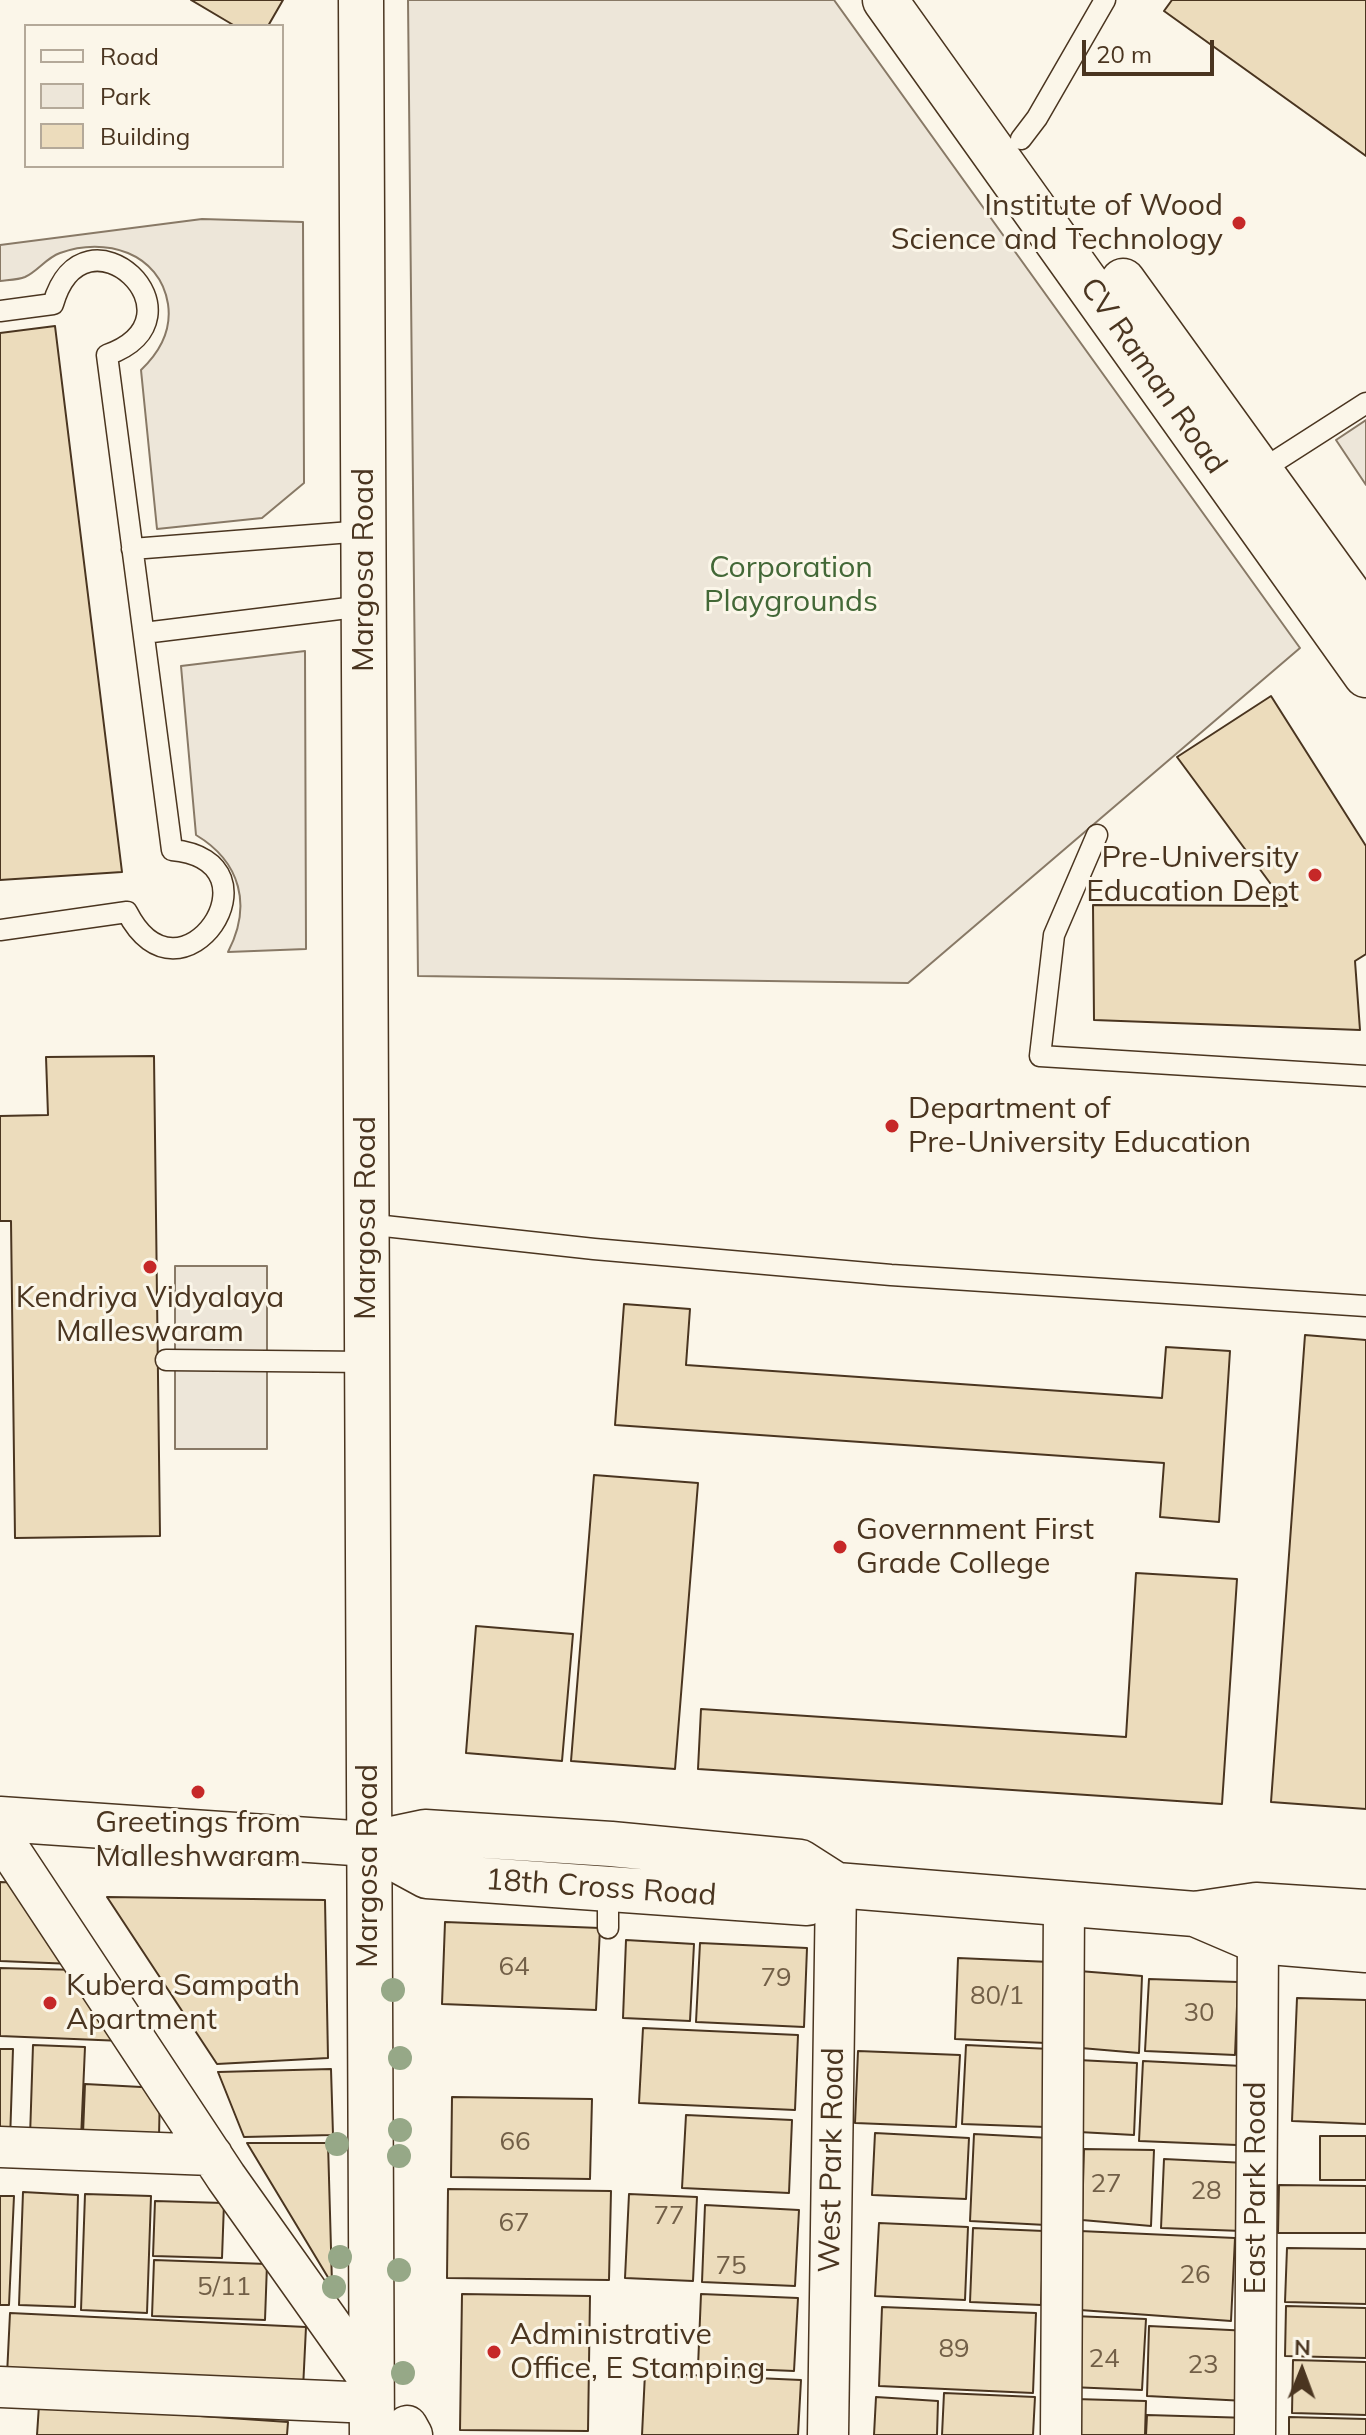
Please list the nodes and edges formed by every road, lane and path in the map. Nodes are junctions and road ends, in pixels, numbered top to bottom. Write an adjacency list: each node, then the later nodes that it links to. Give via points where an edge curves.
1 (361, 0): 9 (main road, Margosa Road)
2 (885, 0): 14 (main road, CV Raman Road)
3 (921, 0): 5 (main road, CV Raman Road)
4 (1105, 0): 5 (lane)
5 (1021, 139): 8 (main road, CV Raman Road)
6 (0, 311): 10 (lane, via 53,304 59,283 70,271 101,260 132,273 143,287 146,321 124,349 107,355)
7 (1366, 403): 8 (lane)
8 (1260, 471): 12 (main road, CV Raman Road)
9 (364, 531): 10 (lane); 11 (main road, Margosa Road)
10 (132, 549): 13 (lane)
11 (364, 606): 13 (lane); 18 (main road, Margosa Road)
12 (1366, 618)
13 (144, 633): 16 (lane, via 172,850 205,859 216,872 223,887 219,921 208,934 179,947 147,939 127,912)
14 (1366, 675)
15 (1097, 835): 17 (lane, via 1054,935 1040,1056)
16 (0, 930)
17 (1366, 1076)
18 (366, 1224): 19 (lane, via 891,1275); 21 (main road, Margosa Road)
19 (1366, 1306)
20 (166, 1360): 21 (lane)
21 (366, 1362): 24 (main road, Margosa Road)
22 (0, 1819): 24 (main road, 18th Cross Road)
23 (0, 1835): 32 (street)
24 (368, 1844): 25 (main road, 18th Cross Road, via 425,1832 611,1844 800,1862); 25 (main road, 18th Cross Road, via 427,1876 608,1908 807,1903); 34 (main road, Margosa Road)
25 (836, 1885): 26 (main road, 18th Cross Road); 35 (street, West Park Road)
26 (1064, 1904): 28 (main road, 18th Cross Road); 36 (street)
27 (1366, 1912): 28 (main road, 18th Cross Road, via 1256,1905)
28 (1195, 1914): 29 (main road, 18th Cross Road)
29 (1258, 1941): 30 (main road, 18th Cross Road); 37 (street, East Park Road)
30 (1366, 1950)
31 (0, 2147): 32 (street)
32 (212, 2155): 34 (street)
33 (0, 2387): 34 (street)
34 (387, 2416)
35 (828, 2435)
36 (1061, 2435)
37 (1255, 2435)

